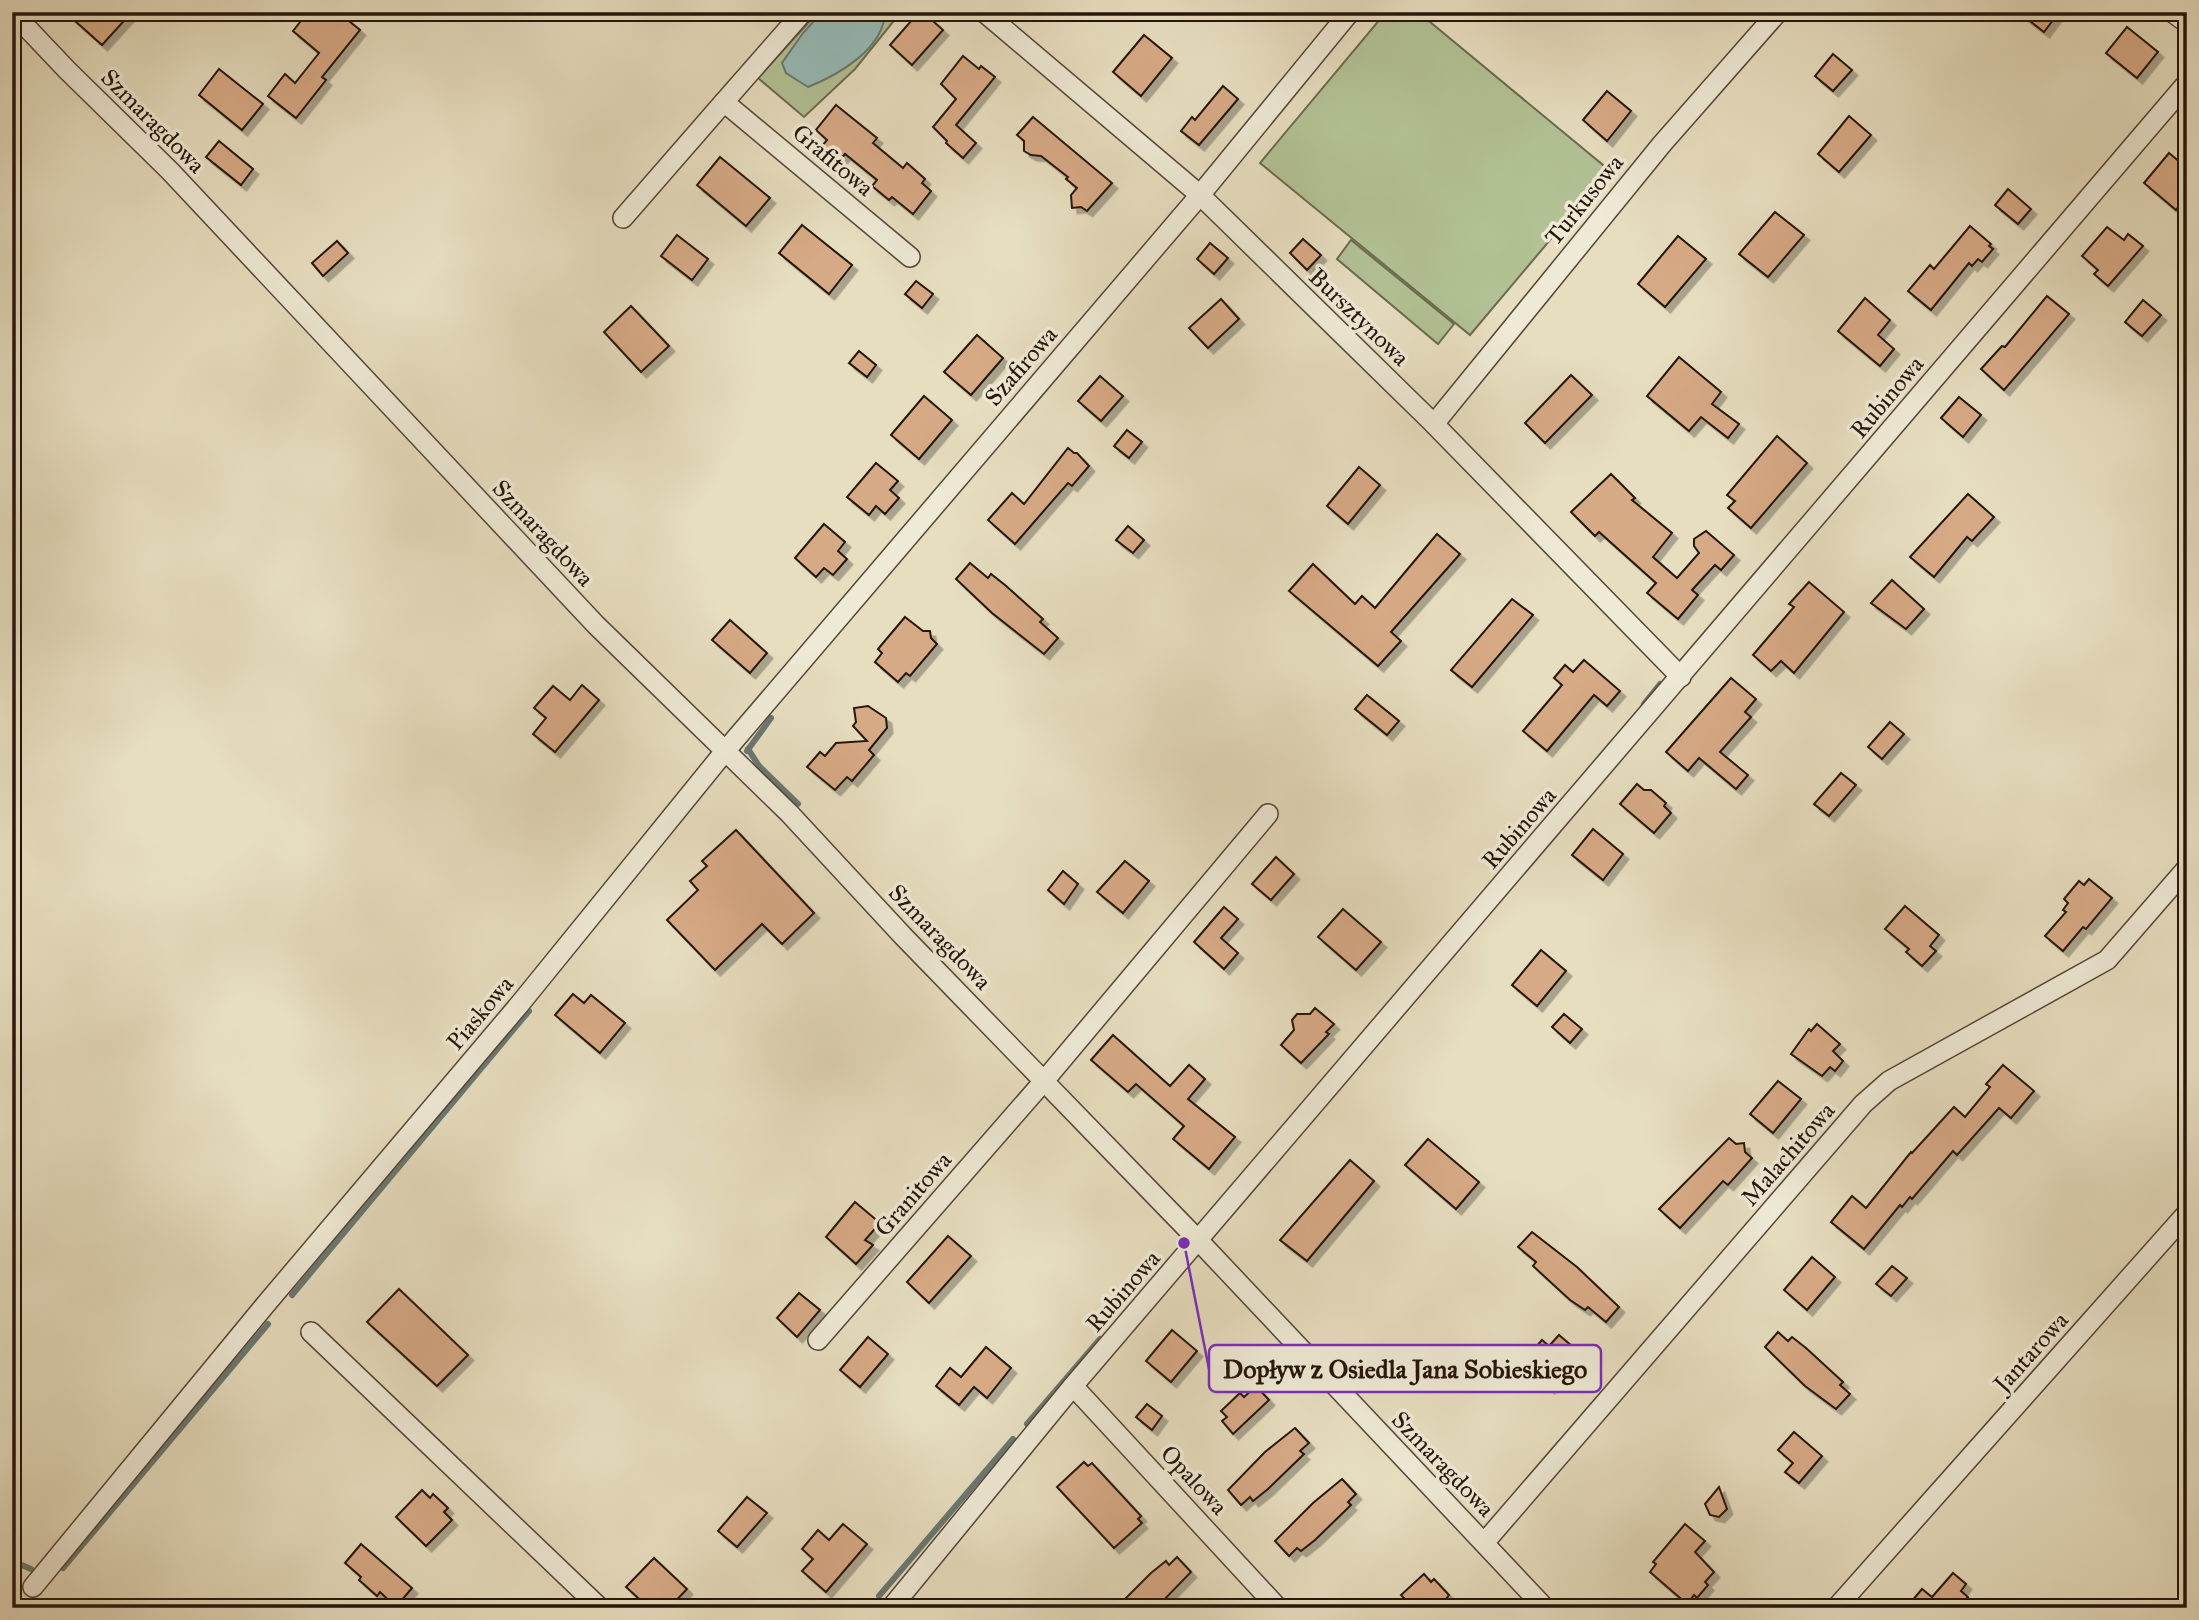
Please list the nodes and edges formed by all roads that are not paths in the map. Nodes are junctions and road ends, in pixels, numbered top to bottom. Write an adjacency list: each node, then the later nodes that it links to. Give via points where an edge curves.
1 (12, 12): 15 (street, Szmaragdowa, via 170,171 596,625)
2 (803, 12): 9 (street)
3 (984, 12): 10 (street, Bursztynowa)
4 (1350, 12): 10 (street, Szafirowa)
5 (1778, 12): 13 (street, Turkusowa, via 1662,144)
6 (2172, 12): 7 (street)
7 (2187, 23)
8 (2187, 83): 14 (street, Rubinowa)
9 (724, 102): 11 (street); 12 (street, Grafitowa)
10 (1200, 195): 13 (street, Bursztynowa); 15 (street, Szafirowa)
11 (623, 218)
12 (910, 257)
13 (1434, 424): 14 (street, Bursztynowa)
14 (1681, 677): 20 (street, Rubinowa)
15 (726, 750): 18 (street, Szmaragdowa); 25 (street, Piaskowa)
16 (1268, 814): 18 (street)
17 (2187, 868): 24 (street, Malachitowa, via 2107,960 1889,1081 1863,1104)
18 (1044, 1081): 20 (street, Szmaragdowa); 22 (street, Granitowa)
19 (2187, 1213): 30 (street, Jantarowa)
20 (1198, 1240): 23 (street, Rubinowa); 24 (street, Szmaragdowa)
21 (311, 1332): 26 (street)
22 (818, 1339)
23 (1073, 1386): 27 (street, Rubinowa); 28 (street, Opalowa)
24 (1484, 1543): 29 (street, Szmaragdowa)
25 (33, 1587)
26 (600, 1608)
27 (891, 1608)
28 (1278, 1608)
29 (1545, 1608)
30 (1836, 1608)

